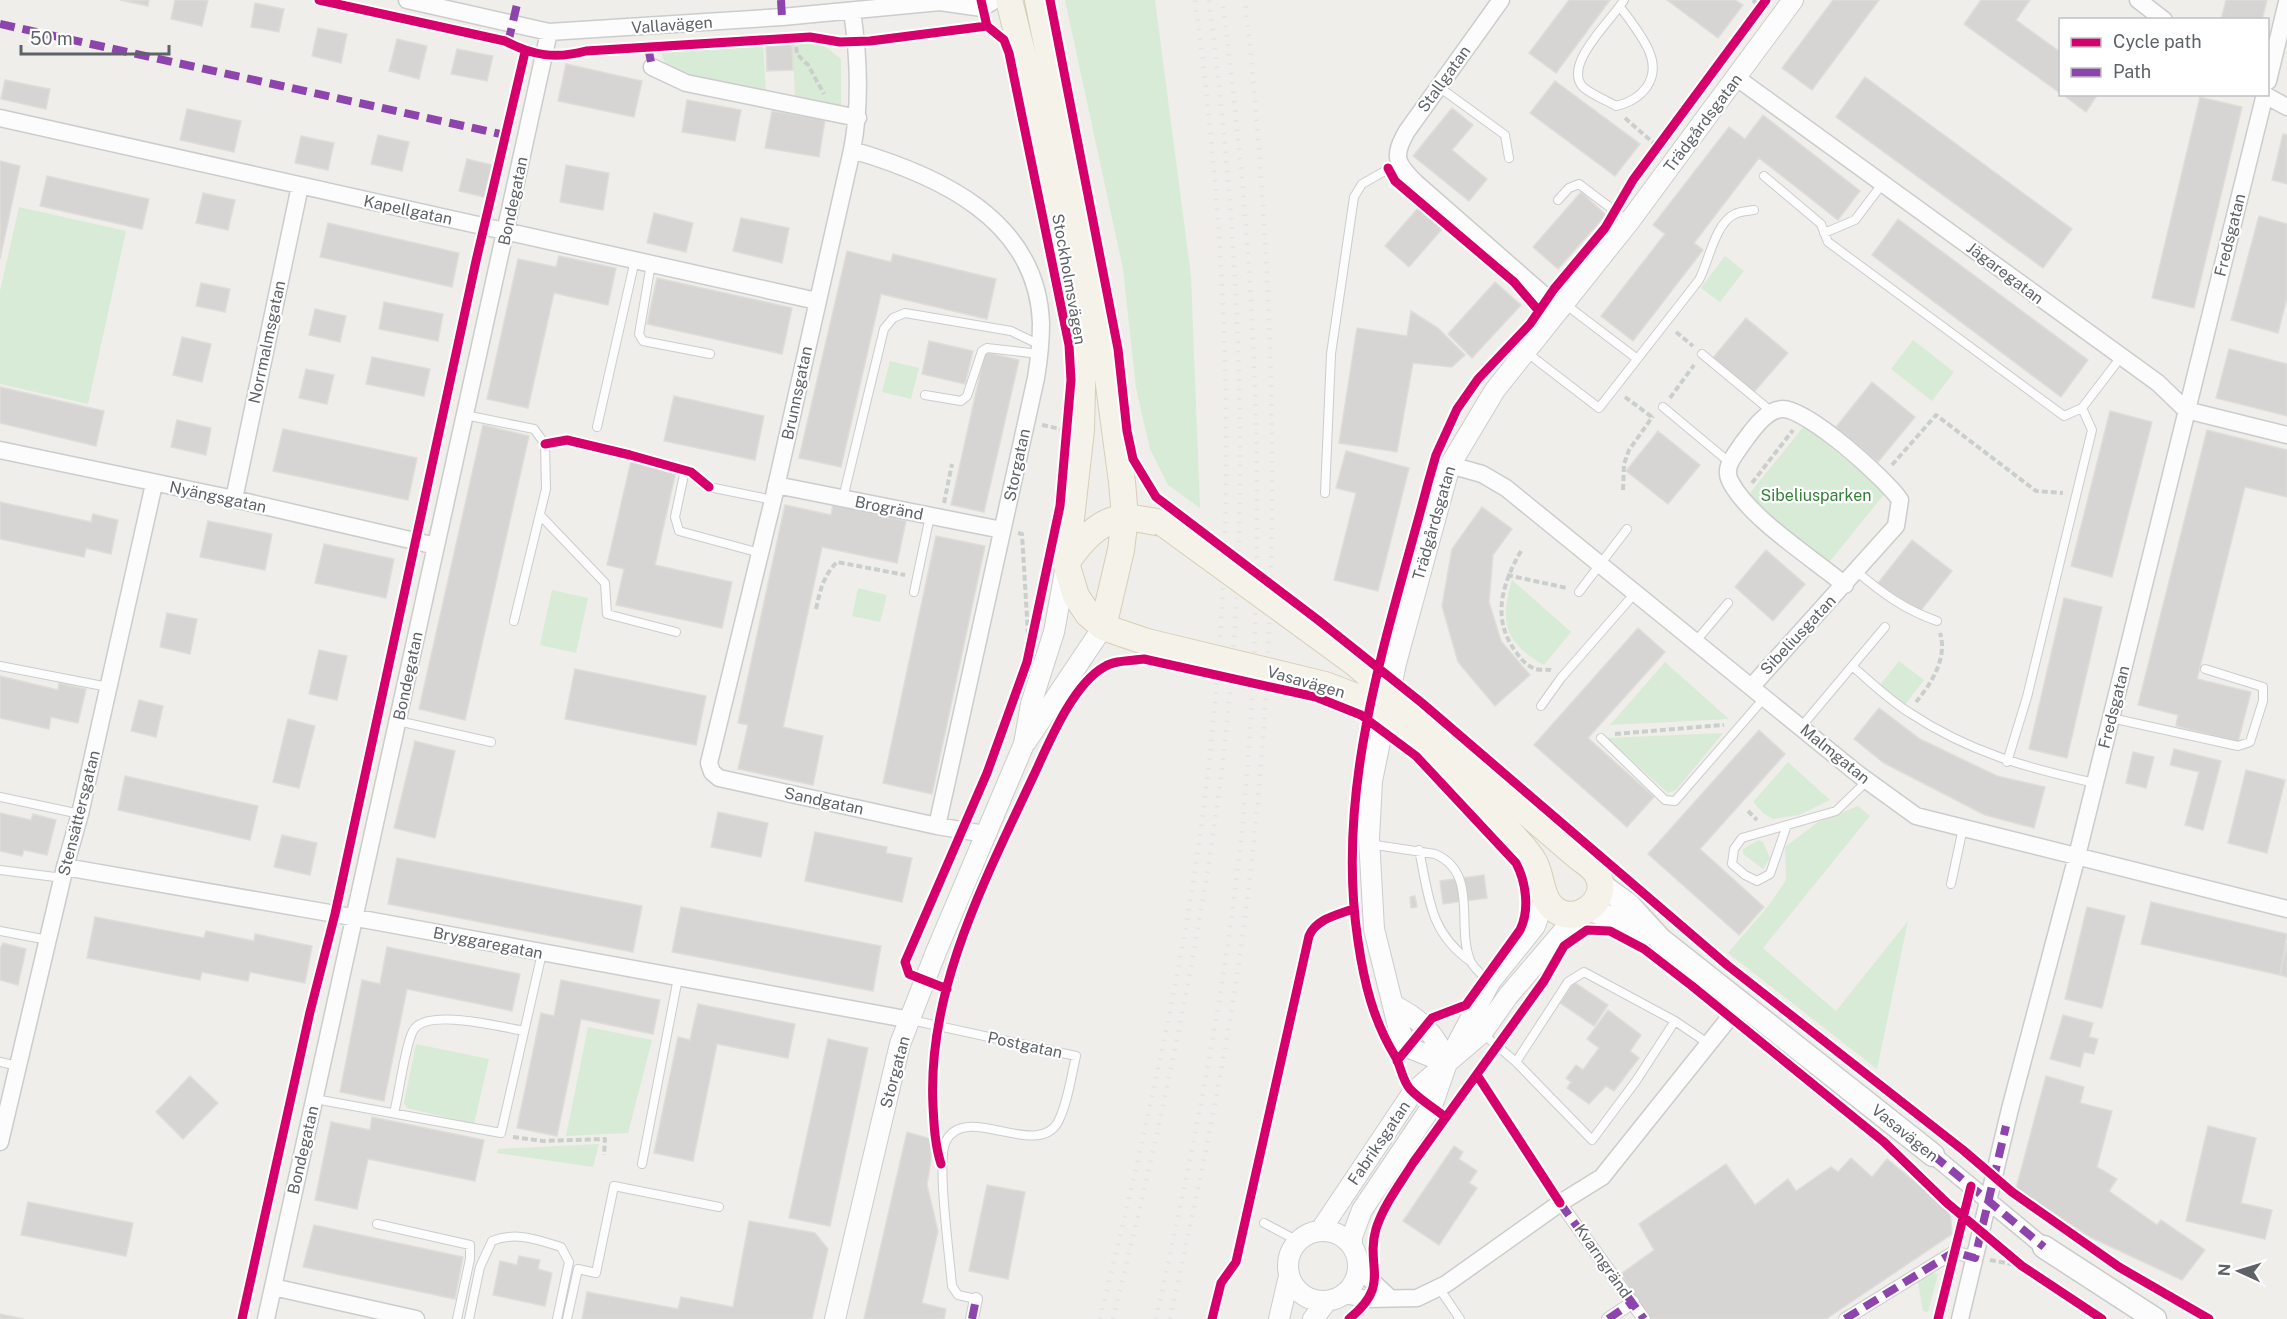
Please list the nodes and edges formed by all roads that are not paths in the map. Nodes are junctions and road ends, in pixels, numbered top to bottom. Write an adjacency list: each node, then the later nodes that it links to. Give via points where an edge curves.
1 (407, 0): 11 (street, Vallavägen)
2 (995, 0): 8 (street, Vallavägen, via 982,8)
3 (1009, 0): 72 (main road, Stockholmsvägen, via 1037,113 1083,348 1071,430)
4 (1038, 0): 57 (main road, Stockholmsvägen, via 1095,280)
5 (1501, 0): 19 (street, Stallgatan)
6 (1793, 0): 18 (street, Trädgårdsgatan)
7 (2138, 0): 14 (street)
8 (942, 1): 9 (street, Vallavägen)
9 (916, 2): 13 (street, Vallavägen)
10 (2287, 2): 17 (street, Fredsgatan)
11 (439, 4): 15 (street, Vallavägen)
12 (1622, 4): 12 (lane, via 1579,58 1578,75 1583,87 1616,106 1631,103 1644,94 1651,75 1649,52)
13 (852, 11): 15 (street, Vallavägen); 24 (street, Brunnsgatan, via 858,55)
14 (2161, 18)
15 (549, 32): 34 (street, Bondegatan)
16 (652, 67): 24 (street, via 686,83)
17 (2269, 75)
18 (1737, 78): 29 (street, Jägaregatan); 33 (street, Trädgårdsgatan)
19 (1439, 87): 26 (lane, via 1505,135); 27 (street, Stallgatan, via 1400,144)
20 (2269, 94): 22 (street)
21 (2264, 96): 48 (street, Fredsgatan)
22 (2287, 107)
23 (0, 118): 30 (street, Kapellgatan)
24 (858, 118): 25 (street, Brunnsgatan)
25 (852, 150): 37 (street, Brunnsgatan); 39 (street, Storgatan, via 953,188 999,225 1019,251 1030,275 1041,321)
26 (1509, 158)
27 (1399, 163): 38 (street, via 1416,183); 61 (lane, via 1362,184 1354,197 1331,354)
28 (1764, 176): 35 (lane, via 1821,224)
29 (1884, 183): 35 (lane, via 1855,220); 43 (street, Jägaregatan)
30 (300, 186): 34 (street, Kapellgatan); 63 (street, Norrmalmsgatan)
31 (1558, 200): 33 (lane, via 1579,184)
32 (1754, 210): 44 (lane, via 1734,214 1714,238 1709,262 1699,280)
33 (1629, 222): 38 (street, Trädgårdsgatan)
34 (506, 231): 36 (street, Kapellgatan); 50 (street, Bondegatan)
35 (1824, 233): 47 (lane, via 1828,242 2064,416)
36 (643, 262): 37 (street, Kapellgatan); 41 (lane, via 639,334 643,341); 51 (lane)
37 (817, 302): 60 (street, Brunnsgatan)
38 (1563, 307): 40 (street, Trädgårdsgatan); 44 (lane)
39 (1040, 350): 45 (lane, via 987,348 982,351 967,396 961,401); 62 (lane, via 1011,331 905,313 893,318 884,329); 69 (street, Storgatan)
40 (1526, 352): 44 (lane, via 1599,408); 55 (street, Trädgårdsgatan, via 1495,390)
41 (710, 354)
42 (1702, 354): 49 (lane)
43 (2121, 357): 47 (lane); 48 (street, Jägaregatan, via 2158,383)
44 (1636, 358)
45 (925, 395)
46 (1663, 407): 54 (lane)
47 (2082, 408): 99 (lane, via 2092,430 2027,697)
48 (2186, 410): 52 (street); 93 (street, Fredsgatan)
49 (1772, 412): 54 (street); 74 (street, Sibeliusgatan, via 1784,409 1804,416 1882,477 1900,500 1896,526)
50 (465, 414): 64 (lane, via 534,429 545,444 546,489); 70 (street, Bondegatan)
51 (597, 427)
52 (2287, 435)
53 (0, 450): 58 (street, Nyängsgatan)
54 (1729, 462): 75 (street, Sibeliusgatan, via 1729,478 1740,498)
55 (1450, 465): 73 (street, Malmgatan, via 1482,474 1506,488); 110 (street, Trädgårdsgatan, via 1385,711 1372,781)
56 (685, 470): 71 (lane, via 675,517 679,531)
57 (1120, 470): 66 (main road, Stockholmsvägen); 67 (main road)
58 (154, 484): 63 (street, Nyängsgatan); 90 (street, Stensättersgatan)
59 (709, 487): 60 (lane)
60 (775, 493): 62 (street, Brogränd); 71 (street, Brunnsgatan)
61 (1325, 493)
62 (843, 498): 65 (street, Brogränd)
63 (234, 499): 70 (street, Nyängsgatan)
64 (540, 515): 80 (lane); 84 (lane, via 606,583 607,614)
65 (936, 517): 69 (street, Brogränd); 76 (lane)
66 (1125, 518): 67 (main road); 72 (main road, via 1106,523 1091,533); 82 (main road, Stockholmsvägen, via 1117,576)
67 (1163, 523): 104 (main road, Vasavägen, bridge, via 1355,663)
68 (1627, 529): 73 (lane)
69 (1002, 530): 107 (street, Storgatan)
70 (436, 546): 94 (street, Bondegatan)
71 (760, 554): 100 (street, Brunnsgatan, via 710,763)
72 (1066, 563): 82 (main road, Vasavägen, via 1076,596); 98 (street, Storgatan, via 1037,649)
73 (1602, 565): 77 (lane); 78 (street, Malmgatan)
74 (1857, 571): 75 (street, Sibeliusgatan); 81 (lane, via 1884,595)
75 (1845, 585): 89 (street, Sibeliusgatan)
76 (915, 592)
77 (1579, 592)
78 (1636, 592): 85 (street, Malmgatan); 92 (lane)
79 (1728, 603): 85 (lane)
80 (514, 621)
81 (1936, 621)
82 (1102, 627): 98 (street, Storgatan); 104 (main road, Vasavägen, bridge, via 1147,642 1325,685 1362,699 1396,720)
83 (1885, 627): 87 (lane)
84 (676, 632)
85 (1696, 641): 89 (street, Malmgatan)
86 (0, 666): 90 (lane)
87 (1852, 666): 95 (lane); 99 (lane, via 1908,712 1956,741)
88 (2205, 669): 93 (lane, via 2263,687 2263,701 2250,742 2238,746)
89 (1752, 686): 91 (street, Malmgatan)
90 (108, 687): 105 (street, Stensättersgatan)
91 (1765, 696): 95 (street, Malmgatan); 96 (lane, via 1675,801 1665,800)
92 (1541, 706)
93 (2111, 718): 102 (street, Fredsgatan)
94 (398, 721): 97 (lane); 121 (street, Bondegatan)
95 (1801, 727): 101 (street, Malmgatan)
96 (1601, 738)
97 (490, 742)
98 (1024, 744): 109 (street, Storgatan)
99 (2007, 762): 102 (lane)
100 (712, 772): 107 (street, Sandgatan, via 719,778)
101 (1868, 781): 106 (lane, via 1836,811); 108 (street, Malmgatan, via 1916,816)
102 (2095, 783): 112 (street, Fredsgatan)
103 (0, 798): 105 (lane)
104 (1506, 810): 113 (main road, Vasavägen); 118 (main road, Vasavägen, via 1534,861)
105 (80, 814): 115 (street, Stensättersgatan)
106 (1787, 825): 106 (lane, via 1742,838 1734,849 1732,864 1757,881 1770,874)
107 (937, 826): 109 (street)
108 (1963, 828): 112 (street, Malmgatan); 117 (lane)
109 (986, 834): 131 (street, Storgatan)
110 (1369, 844): 111 (lane); 130 (street, Trädgårdsgatan, via 1374,929)
111 (1419, 850): 126 (lane, via 1437,924 1453,949); 126 (lane, via 1444,858 1459,876)
112 (2077, 856): 119 (street, Malmgatan); 145 (street, Fredsgatan)
113 (1581, 860): 116 (main road, Vasavägen, via 1596,872); 118 (main road, via 1564,859 1554,864 1547,872)
114 (0, 870): 115 (lane)
115 (64, 873): 121 (street, Bryggaregatan); 124 (street, Stensättersgatan)
116 (1600, 884): 120 (main road, via 1598,896); 123 (main road, Vasavägen, via 1629,905)
117 (1952, 884)
118 (1544, 892): 120 (main road, Vasavägen, via 1556,911 1566,915); 128 (street, Fabriksgatan, via 1535,926)
119 (2287, 909)
120 (1584, 912): 123 (main road, Vasavägen, via 1618,919); 134 (street, Fabriksgatan, via 1508,996)
121 (355, 917): 125 (street, Bryggaregatan); 140 (street, Bondegatan)
122 (0, 931): 124 (lane)
123 (1660, 939): 129 (main road, Vasavägen)
124 (48, 940): 139 (street, Stensättersgatan)
125 (542, 953): 127 (street, Bryggaregatan); 133 (lane)
126 (1470, 961): 128 (lane)
127 (678, 978): 131 (street, Bryggaregatan); 144 (lane)
128 (1490, 982): 138 (street, Fabriksgatan)
129 (1742, 1002): 135 (street); 143 (main road, Vasavägen)
130 (1395, 1006): 138 (street, via 1426,1025); 138 (street, Trädgårdsgatan, via 1407,1047)
131 (910, 1020): 161 (lane, Postgatan, via 1076,1056 1057,1124 1044,1134 965,1126 953,1131 945,1142 941,1164 952,1286 958,1295); 169 (street, Storgatan, via 900,1044)
132 (1675, 1021): 135 (lane); 137 (lane, via 1584,972 1568,982); 137 (lane, via 1592,1140)
133 (524, 1030): 141 (lane, via 444,1018 423,1020 413,1030); 141 (lane, via 501,1133)
134 (1482, 1033): 137 (lane); 138 (street, Fabriksgatan)
135 (1709, 1044): 146 (street, via 1602,1177)
136 (0, 1062): 139 (lane)
137 (1516, 1062)
138 (1447, 1063): 150 (street, Fabriksgatan, via 1413,1092); 152 (street, Fabriksgatan, via 1432,1106 1362,1210)
139 (18, 1066): 142 (street, Stensättersgatan)
140 (315, 1099): 141 (lane); 157 (street, Bondegatan)
141 (394, 1113)
142 (0, 1140)
143 (1933, 1155): 145 (street, Vasavägen)
144 (642, 1164)
145 (1989, 1201): 153 (street, Vasavägen); 154 (street, Fredsgatan)
146 (1560, 1203): 158 (street); 162 (street, Kvarngränd)
147 (719, 1207): 168 (lane, via 614,1186 596,1274 578,1269)
148 (1264, 1223): 151 (lane)
149 (377, 1224): 165 (lane, via 470,1245)
150 (1320, 1231): 151 (street); 152 (street, via 1339,1234)
151 (1298, 1241): 156 (street, via 1291,1251)
152 (1352, 1245): 155 (street)
153 (2044, 1247): 178 (main road, Vasavägen)
154 (1975, 1258): 176 (street, via 1954,1252); 177 (street, Fredsgatan)
155 (1359, 1269): 159 (street, via 1355,1283); 160 (street)
156 (1289, 1276): 159 (street, via 1304,1296); 171 (street)
157 (273, 1287): 163 (street, Bondegatan); 164 (street)
158 (1439, 1288): 160 (street, via 1417,1298); 173 (lane)
159 (1336, 1298): 160 (street); 172 (street)
160 (1390, 1298)
161 (976, 1299): 170 (street, Postgatan)
162 (1633, 1302): 174 (street); 175 (street, Kvarngränd)
163 (266, 1319)
164 (416, 1319)
165 (456, 1319)
166 (468, 1319): 167 (lane, via 480,1267 492,1241 507,1235 561,1247 569,1262)
167 (557, 1319)
168 (567, 1319)
169 (835, 1319)
170 (972, 1319)
171 (1280, 1319)
172 (1312, 1319)
173 (1460, 1319)
174 (1608, 1319)
175 (1644, 1319)
176 (1845, 1319)
177 (1960, 1319)
178 (2155, 1319)

